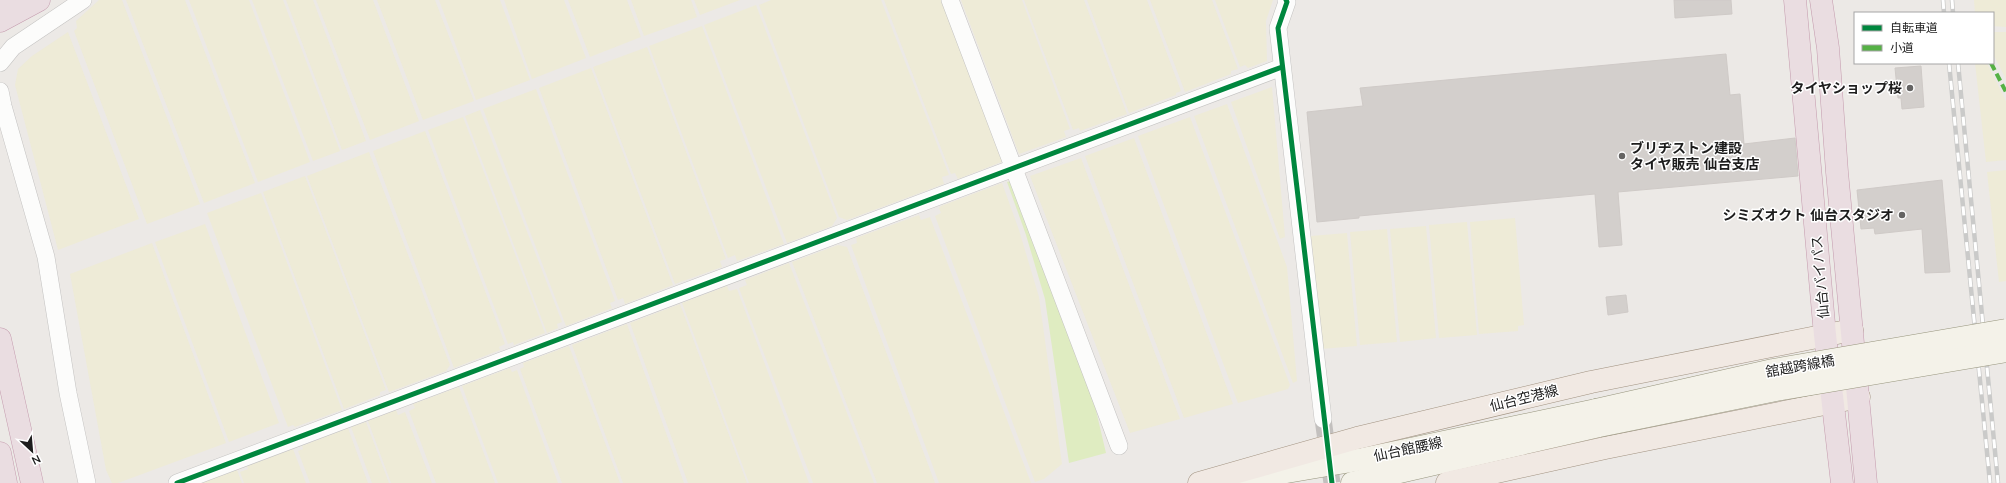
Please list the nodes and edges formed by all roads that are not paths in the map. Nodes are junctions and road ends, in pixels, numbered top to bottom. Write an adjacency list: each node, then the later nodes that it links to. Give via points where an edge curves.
1 (6, 0): 8 (highway)
2 (39, 0): 9 (highway)
3 (83, 0): 10 (street, via 13,47)
4 (950, 0): 13 (street)
5 (1286, 0): 11 (street, via 1278,28)
6 (1795, 0): 16 (highway, 仙台バイパス)
7 (1821, 0): 14 (highway, 仙台バイパス, via 1828,48)
8 (0, 3)
9 (0, 21)
10 (0, 63)
11 (1282, 67): 13 (street); 22 (street)
12 (0, 91): 27 (street, via 46,257 68,394)
13 (1014, 169): 23 (street); 28 (street)
14 (1852, 330): 16 (main road, 仙台空港線); 19 (highway, 仙台バイパス)
15 (2006, 330): 21 (main road, 舘越跨線橋, bridge, via 1773,370)
16 (1825, 335): 20 (highway, 仙台バイパス); 29 (main road, 仙台空港線, via 1591,382 1357,438)
17 (0, 339): 26 (highway)
18 (2006, 351): 21 (main road, 舘越跨線橋, bridge)
19 (1859, 397): 20 (main road); 34 (highway, 仙台バイパス)
20 (1832, 402): 32 (main road); 33 (highway, 仙台バイパス)
21 (1597, 418): 30 (main road, 仙台館腰線); 31 (main road, 仙台館腰線)
22 (1323, 419)
23 (1119, 446)
24 (0, 453): 25 (highway)
25 (6, 483)
26 (32, 483)
27 (88, 483)
28 (177, 483)
29 (1199, 483)
30 (1220, 483)
31 (1352, 483)
32 (1447, 483)
33 (1842, 483)
34 (1866, 483)

